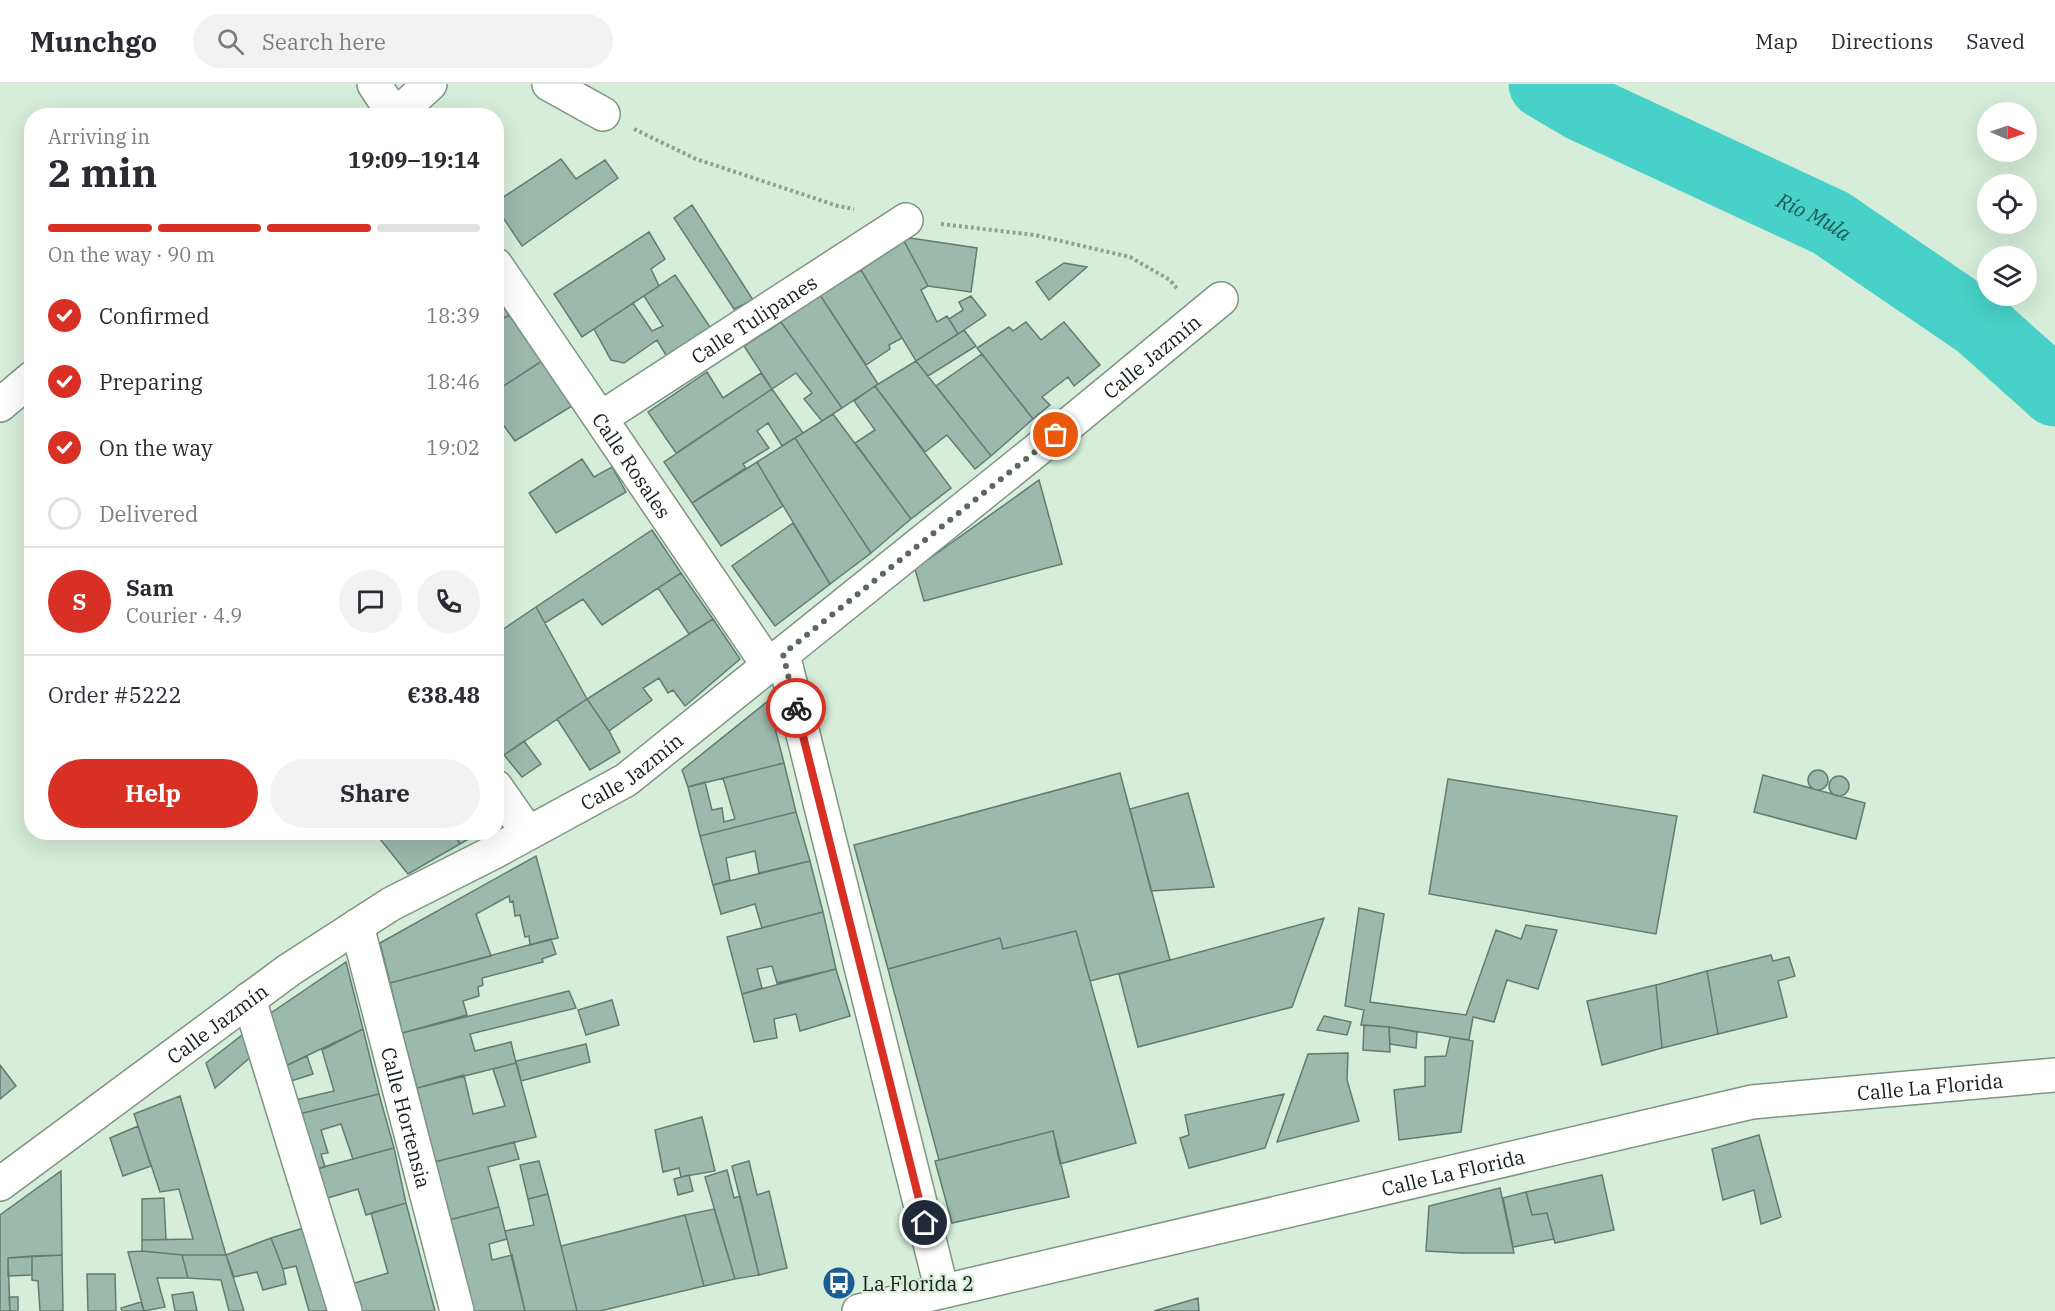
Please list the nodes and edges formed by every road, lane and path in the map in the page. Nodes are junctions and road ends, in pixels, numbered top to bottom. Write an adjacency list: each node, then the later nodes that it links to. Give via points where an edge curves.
1 (430, 84): 3 (street)
2 (549, 84): 4 (street)
3 (382, 106)
4 (603, 114)
5 (906, 220): 10 (street, Calle Tulipanes)
6 (504, 277): 10 (street, Calle Rosales)
7 (1221, 299): 11 (street, Calle Jazmín)
8 (24, 385): 9 (street)
9 (0, 405)
10 (601, 418): 11 (street, Calle Rosales)
11 (776, 659): 13 (street, Calle Jazmín, via 627,780); 18 (street, Calle Rosales)
12 (504, 798): 13 (street)
13 (528, 833): 14 (street, Calle Jazmín, via 391,904)
14 (357, 926): 15 (street, Calle Jazmín); 20 (street, Calle Hortensia)
15 (249, 999): 17 (street, Calle Jazmín); 19 (street)
16 (2055, 1075): 18 (street, Calle La Florida, via 1752,1102)
17 (0, 1184)
18 (942, 1291): 21 (street, Calle La Florida)
19 (345, 1311)
20 (457, 1311)
21 (858, 1311)

